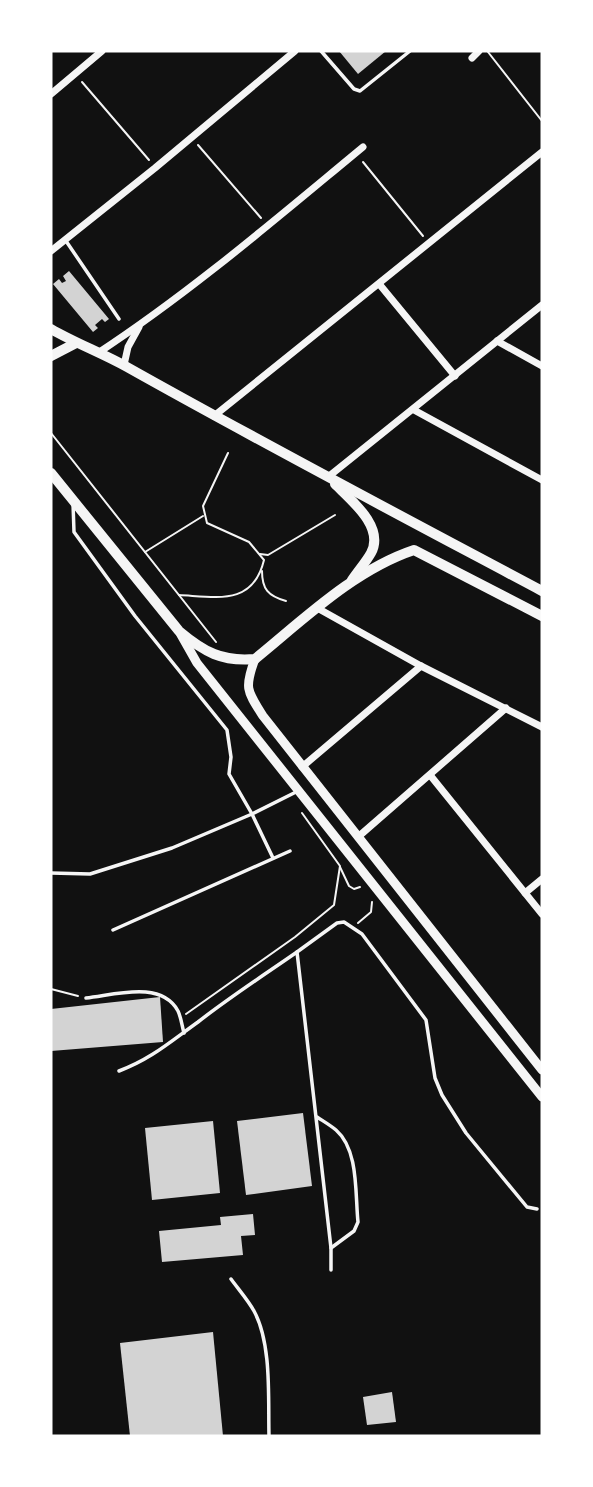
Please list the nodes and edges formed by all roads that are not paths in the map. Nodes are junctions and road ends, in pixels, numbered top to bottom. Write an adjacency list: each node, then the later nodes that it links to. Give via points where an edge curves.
1 (102, 51): 7 (street)
2 (295, 51): 10 (street)
3 (321, 51): 4 (lane, via 357,91)
4 (410, 51)
5 (479, 51): 6 (street)
6 (471, 58)
7 (51, 93)
8 (363, 147): 15 (street)
9 (542, 152): 12 (street)
10 (65, 240): 11 (street); 14 (lane)
11 (51, 251)
12 (380, 285): 23 (street); 25 (street)
13 (542, 305): 17 (street)
14 (119, 319)
15 (140, 325): 19 (street); 21 (street)
16 (51, 329): 18 (main road)
17 (497, 341): 22 (street); 23 (street)
18 (76, 344): 19 (main road); 20 (main road)
19 (98, 353): 21 (main road)
20 (51, 356)
21 (124, 365): 25 (main road)
22 (542, 366)
23 (455, 376): 24 (street)
24 (414, 410): 27 (street); 28 (street)
25 (214, 416): 27 (main road)
26 (51, 473): 29 (main road)
27 (328, 477): 30 (main road, via 357,507 376,538 372,552); 31 (main road)
28 (542, 480)
29 (73, 501): 34 (main road); 42 (lane, via 74,532 227,730 229,775)
30 (347, 586): 32 (main road); 33 (main road, via 414,550)
31 (542, 591)
32 (319, 608): 35 (main road); 36 (street)
33 (542, 616)
34 (179, 632): 35 (main road, via 222,659); 41 (street)
35 (255, 659): 39 (street, via 248,693)
36 (421, 666): 37 (street); 39 (street)
37 (506, 708): 38 (street); 40 (street)
38 (542, 727)
39 (302, 767): 43 (street)
40 (430, 775): 43 (street); 48 (street)
41 (293, 793): 42 (lane); 56 (street)
42 (252, 814): 45 (lane); 46 (lane, via 172,848 90,874)
43 (358, 837): 54 (street)
44 (290, 850): 45 (lane)
45 (273, 858): 50 (lane)
46 (51, 873)
47 (542, 879): 48 (street)
48 (525, 893): 49 (street)
49 (542, 914)
50 (113, 930)
51 (297, 952): 53 (lane); 57 (lane); 58 (lane, via 337,923 344,922 362,934 426,1020 435,1078 466,1133 527,1207)
52 (86, 998): 53 (lane, via 148,991 163,995 178,1011)
53 (184, 1033): 55 (lane, via 143,1062)
54 (542, 1070)
55 (119, 1071)
56 (542, 1097)
57 (317, 1117): 59 (lane); 59 (lane, via 337,1131 352,1162 358,1222 354,1231)
58 (537, 1209)
59 (331, 1248): 60 (lane)
60 (331, 1270)
61 (232, 1279): 62 (lane, via 255,1312 262,1338)
62 (269, 1436)

